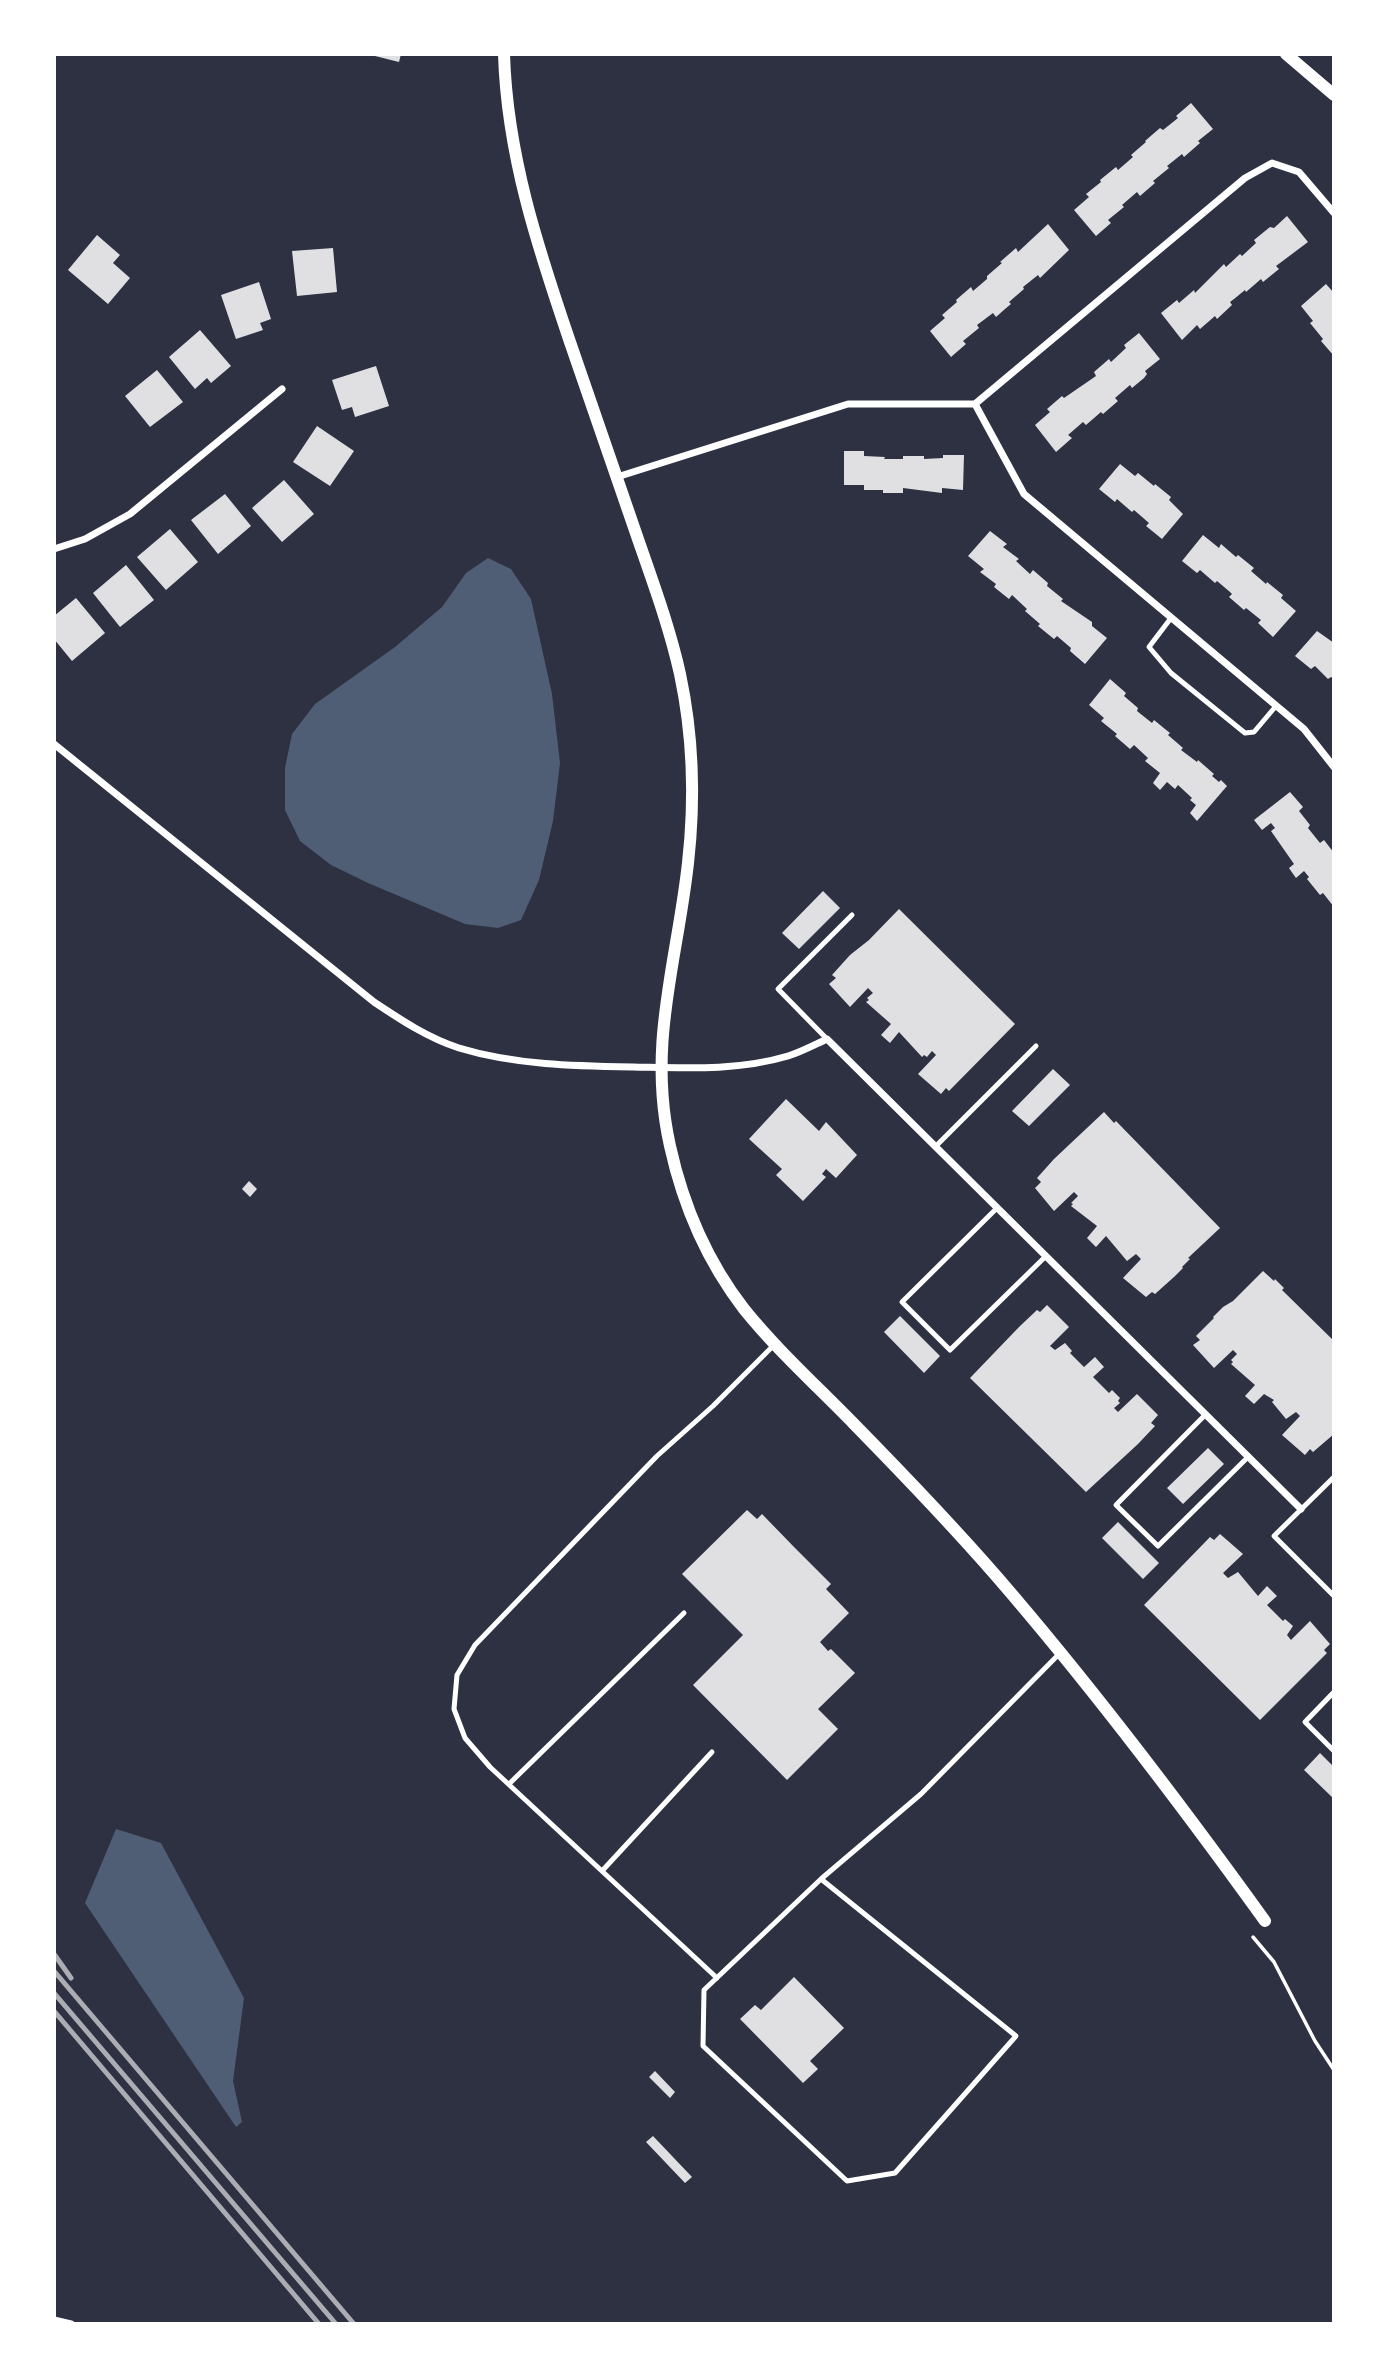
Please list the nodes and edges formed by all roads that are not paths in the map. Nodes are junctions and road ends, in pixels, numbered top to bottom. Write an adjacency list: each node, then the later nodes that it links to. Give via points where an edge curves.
1 (504, 54): 7 (street, via 511,139 523,195)
2 (1286, 54): 3 (street)
3 (1334, 95)
4 (1334, 213): 6 (street, via 1299,172 1272,163 1245,178)
5 (282, 389): 8 (street, via 130,514 85,539)
6 (975, 404): 7 (street, via 848,404); 9 (street, via 1024,494)
7 (617, 477): 16 (street, via 665,621 689,731 689,862 662,1024)
8 (54, 549)
9 (1171, 618): 10 (street); 10 (lane, via 1149,647 1171,673 1245,733 1254,732)
10 (1276, 706): 12 (street, via 1304,729)
11 (54, 744): 16 (street, via 374,1002 414,1029 500,1059)
12 (1334, 767)
13 (852, 915): 14 (lane, via 778,989)
14 (827, 1039): 16 (street, via 788,1056 748,1064); 17 (street)
15 (1036, 1046): 17 (lane)
16 (660, 1068): 20 (street, via 662,1112 671,1154 696,1226 727,1284)
17 (935, 1146): 18 (street)
18 (997, 1208): 19 (street); 19 (lane, via 902,1301 950,1350)
19 (1046, 1256): 21 (street)
20 (775, 1344): 27 (street, via 931,1503); 31 (lane, via 657,1456 475,1645 457,1675 454,1709 466,1738)
21 (1205, 1415): 22 (street); 22 (lane, via 1116,1505 1158,1546)
22 (1248, 1457): 24 (street)
23 (1334, 1477): 24 (lane)
24 (1301, 1509): 25 (lane, via 1274,1536)
25 (1334, 1596)
26 (684, 1614): 31 (lane)
27 (1061, 1652): 33 (lane, via 921,1794); 34 (street)
28 (1334, 1692): 29 (lane, via 1305,1722)
29 (1334, 1751)
30 (712, 1752): 32 (lane)
31 (509, 1784): 32 (lane)
32 (602, 1871): 35 (lane)
33 (821, 1880): 35 (lane); 35 (lane, via 1016,2036 895,2173 847,2180 703,2046 704,1990)
34 (1265, 1921)
35 (717, 1978)
36 (54, 2320): 37 (street)
37 (71, 2324)

